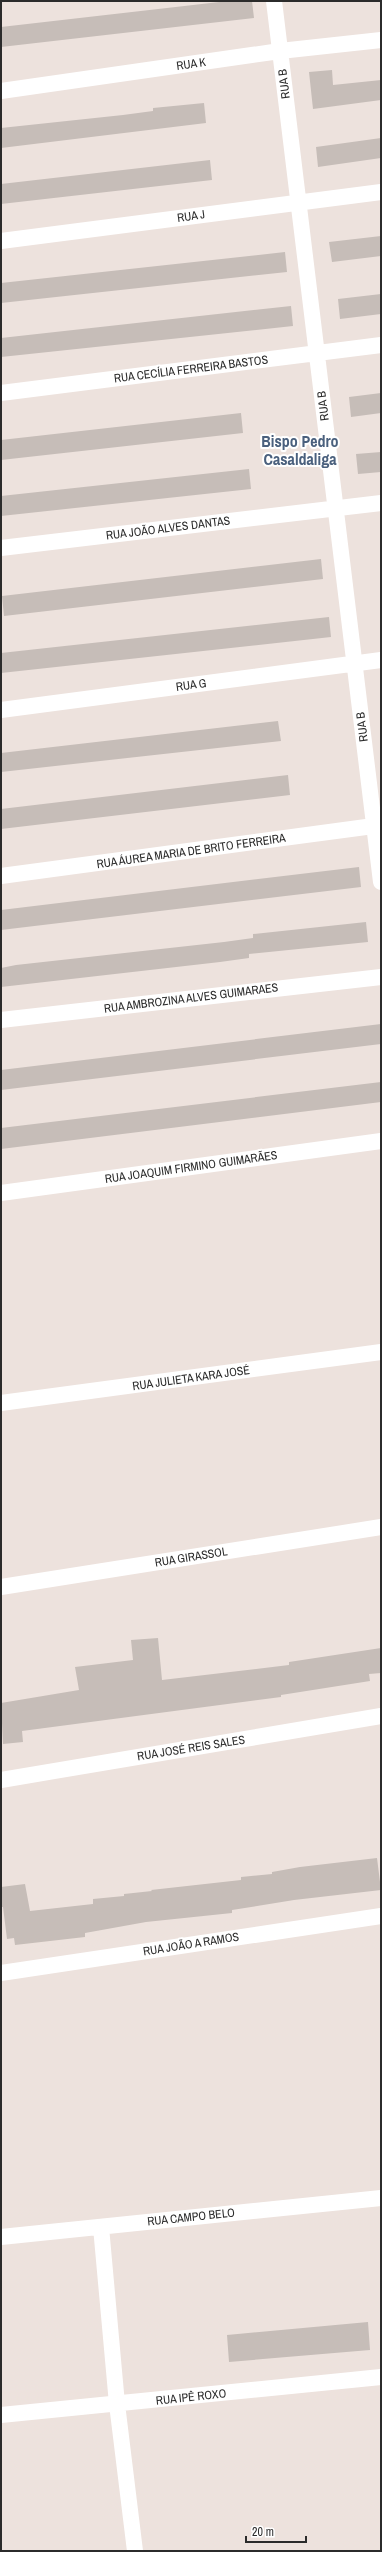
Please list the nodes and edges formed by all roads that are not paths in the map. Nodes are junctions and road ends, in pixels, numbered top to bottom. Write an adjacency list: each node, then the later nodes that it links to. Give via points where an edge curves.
1 (274, 1): 3 (street, RUA B)
2 (381, 40): 3 (street, RUA K)
3 (280, 51): 4 (street, RUA K); 6 (street, RUA B)
4 (1, 91)
5 (381, 192): 6 (street, RUA J)
6 (298, 202): 7 (street, RUA J); 9 (street, RUA B)
7 (1, 241)
8 (381, 345): 9 (street, RUA CECÍLIA FERREIRA BASTOS)
9 (317, 352): 10 (street, RUA CECÍLIA FERREIRA BASTOS); 12 (street, RUA B)
10 (1, 393)
11 (381, 503): 12 (street, RUA JOÃO ALVES DANTAS)
12 (336, 508): 13 (street, RUA JOÃO ALVES DANTAS); 15 (street, RUA B)
13 (1, 548)
14 (381, 660): 15 (street, RUA G)
15 (355, 663): 16 (street, RUA G); 17 (street, RUA B)
16 (1, 710)
17 (378, 826): 18 (street, RUA ÁUREA MARIA DE BRITO FERREIRA); 19 (street, RUA B)
18 (1, 876)
19 (381, 882)
20 (381, 977): 21 (street, RUA AMBROZINA ALVES GUIMARAES)
21 (1, 1020)
22 (381, 1141): 23 (street, RUA JOAQUIM FIRMINO GUIMARÃES)
23 (1, 1193)
24 (381, 1352): 25 (street, RUA JULIETA KARA JOSÉ)
25 (1, 1403)
26 (381, 1527): 27 (street, RUA GIRASSOL)
27 (1, 1587)
28 (381, 1716): 29 (street, RUA JOSÉ REIS SALES)
29 (1, 1780)
30 (381, 1916): 31 (street, RUA JOÃO A RAMOS)
31 (1, 1973)
32 (381, 2198): 33 (street, RUA CAMPO BELO)
33 (101, 2227): 34 (street, RUA CAMPO BELO); 36 (street)
34 (1, 2237)
35 (381, 2377): 36 (street, RUA IPÊ ROXO)
36 (117, 2404): 37 (street, RUA IPÊ ROXO); 38 (street)
37 (1, 2415)
38 (135, 2551)

